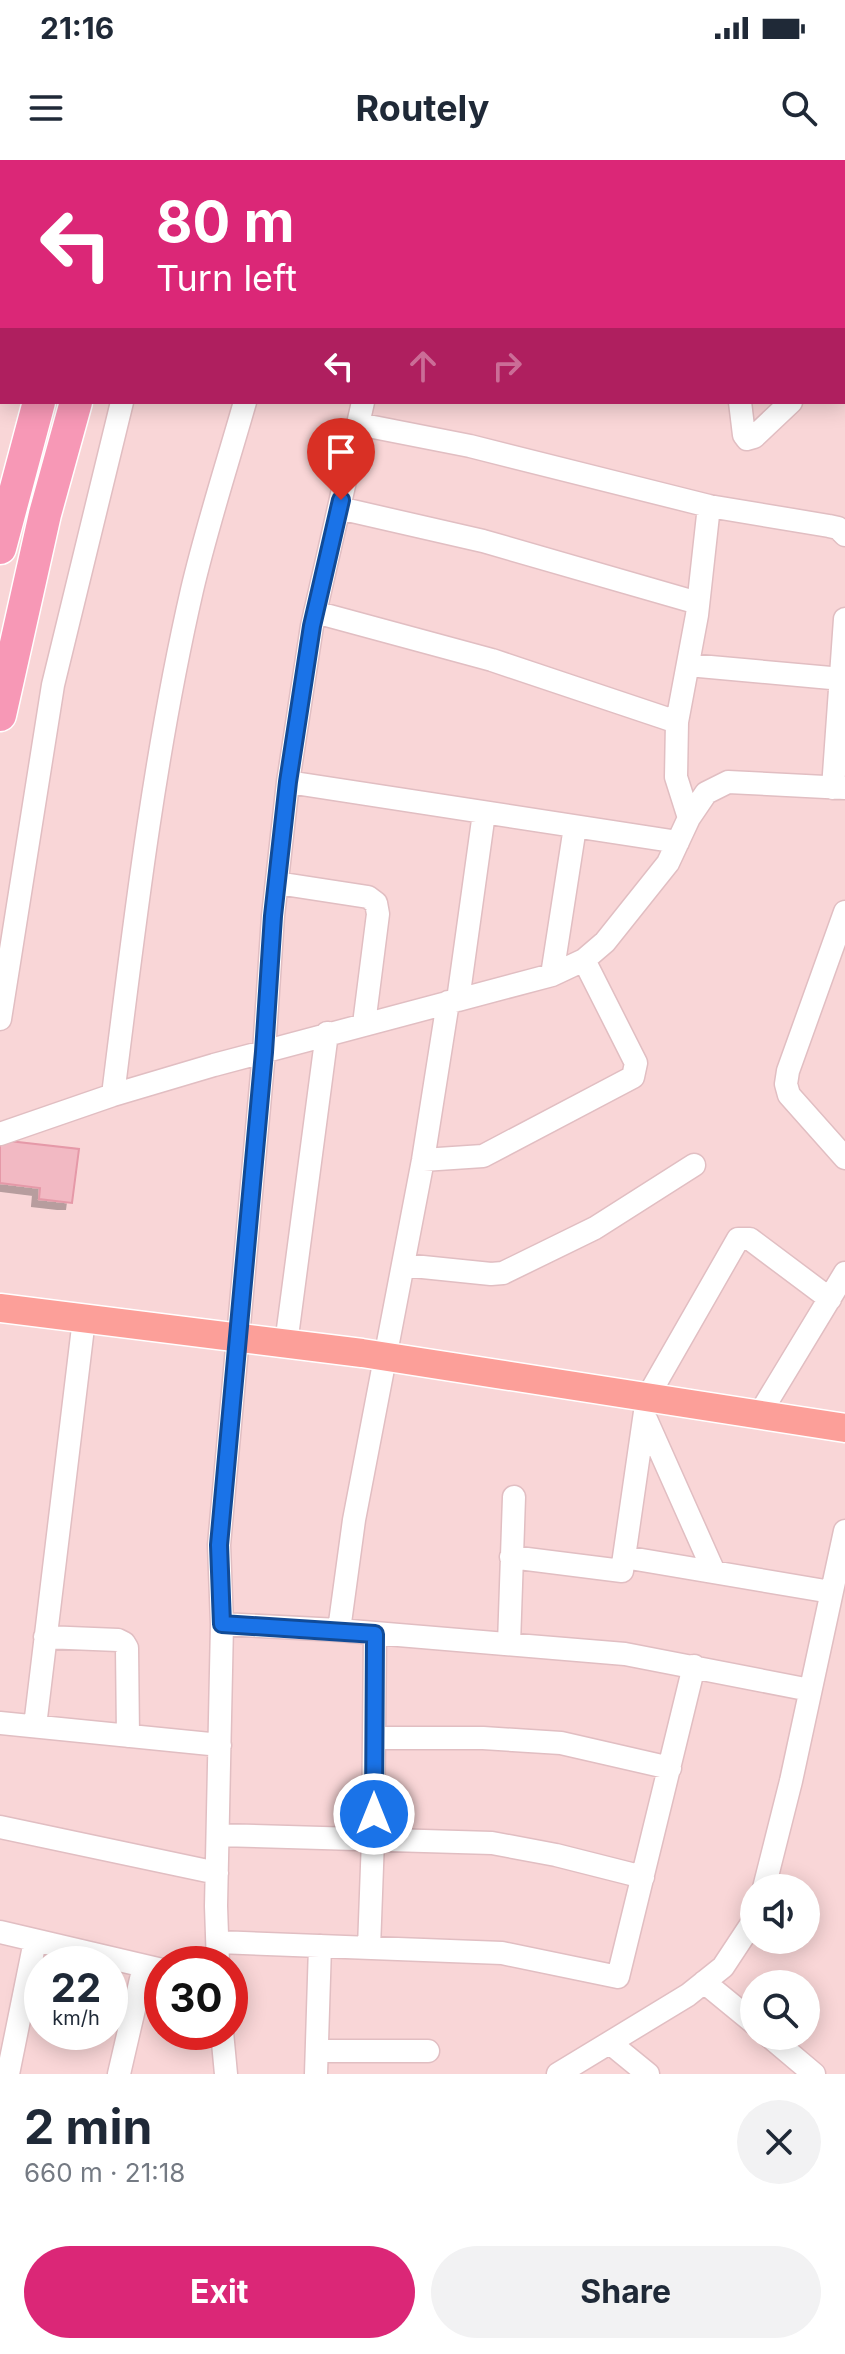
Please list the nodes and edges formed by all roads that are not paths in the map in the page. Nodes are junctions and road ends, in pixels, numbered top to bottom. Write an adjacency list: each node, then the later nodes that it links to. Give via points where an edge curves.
1 (17, 404): 10 (highway)
2 (38, 404): 14 (highway)
3 (55, 404): 18 (highway)
4 (75, 404): 21 (highway)
5 (122, 404): 34 (street, via 53,685)
6 (244, 404): 38 (street, via 178,655 136,895)
7 (740, 404): 8 (street, via 747,439)
8 (789, 404)
9 (361, 413): 11 (street); 12 (street)
10 (0, 466)
11 (709, 506): 13 (street, via 829,526); 15 (street)
12 (339, 508): 15 (street, via 483,541); 16 (street)
13 (845, 535)
14 (0, 548)
15 (698, 603): 19 (street)
16 (315, 612): 22 (street, via 492,660); 23 (street)
17 (845, 619): 20 (street)
18 (0, 622)
19 (688, 665): 20 (street); 22 (street)
20 (842, 679): 24 (street)
21 (0, 715)
22 (677, 722): 26 (street, via 676,777)
23 (288, 782): 25 (street); 29 (street)
24 (839, 788): 26 (street, via 728,782 706,793)
25 (484, 813): 27 (street); 33 (street)
26 (689, 818): 28 (street)
27 (575, 827): 28 (street); 32 (street)
28 (678, 842): 31 (street, via 668,863 614,931)
29 (277, 883): 35 (street, via 368,897 376,903); 37 (street)
30 (845, 912): 40 (street, via 786,1084 789,1095)
31 (584, 960): 32 (street); 41 (street, via 636,1063 633,1077 483,1156)
32 (552, 975): 33 (street)
33 (453, 1001): 35 (street); 41 (street)
34 (0, 1019)
35 (364, 1024): 36 (street)
36 (327, 1033): 37 (street); 49 (street)
37 (264, 1052): 38 (street); 48 (street)
38 (113, 1095): 39 (street)
39 (0, 1134)
40 (845, 1158)
41 (423, 1160): 43 (street)
42 (694, 1165): 43 (street, via 595,1228 503,1273)
43 (403, 1265): 50 (street)
44 (845, 1273): 45 (street)
45 (830, 1299): 51 (street, via 750,1239 738,1239); 52 (street)
46 (0, 1308): 47 (main road)
47 (84, 1319): 48 (main road); 63 (street)
48 (237, 1338): 49 (main road); 60 (street, via 219,1545)
49 (286, 1344): 50 (main road)
50 (387, 1357): 51 (main road); 61 (street, via 354,1520)
51 (646, 1407): 52 (main road); 57 (street); 58 (street)
52 (759, 1415): 53 (main road)
53 (845, 1428)
54 (514, 1497): 56 (street)
55 (845, 1531): 59 (street)
56 (511, 1557): 57 (street, via 622,1571); 64 (street)
57 (624, 1557): 58 (street)
58 (714, 1572): 59 (street)
59 (831, 1592): 66 (street)
60 (222, 1624): 61 (street); 71 (street)
61 (339, 1630): 62 (street)
62 (375, 1634): 64 (street); 70 (street)
63 (45, 1637): 68 (street); 69 (street, via 124,1643)
64 (509, 1644): 65 (street)
65 (694, 1666): 66 (street); 72 (street)
66 (810, 1690): 77 (street)
67 (0, 1723): 68 (street)
68 (35, 1726): 69 (street)
69 (128, 1736): 71 (street)
70 (374, 1738): 72 (street, via 561,1743); 75 (street)
71 (220, 1745): 74 (street)
72 (670, 1768): 78 (street)
73 (0, 1827): 76 (street)
74 (218, 1835): 75 (street); 76 (street)
75 (373, 1839): 78 (street, via 492,1843); 84 (street)
76 (217, 1873): 82 (street)
77 (768, 1874)
78 (643, 1877): 84 (street, via 618,1977 502,1953)
79 (0, 1932): 80 (street)
80 (35, 1941): 86 (street); 95 (street)
81 (740, 1941): 87 (street, via 723,1967)
82 (218, 1946)
83 (320, 1946): 84 (street); 85 (street); 93 (street)
84 (369, 1948)
85 (248, 1951)
86 (144, 1966)
87 (704, 1982): 89 (street); 90 (street)
88 (144, 1996): 96 (street)
89 (740, 2012)
90 (610, 2043): 99 (street); 100 (street)
91 (224, 2050): 97 (street)
92 (786, 2050): 101 (street)
93 (317, 2051): 94 (street); 98 (street)
94 (428, 2051)
95 (8, 2074)
96 (119, 2074)
97 (226, 2074)
98 (316, 2074)
99 (558, 2074)
100 (648, 2074)
101 (814, 2074)

